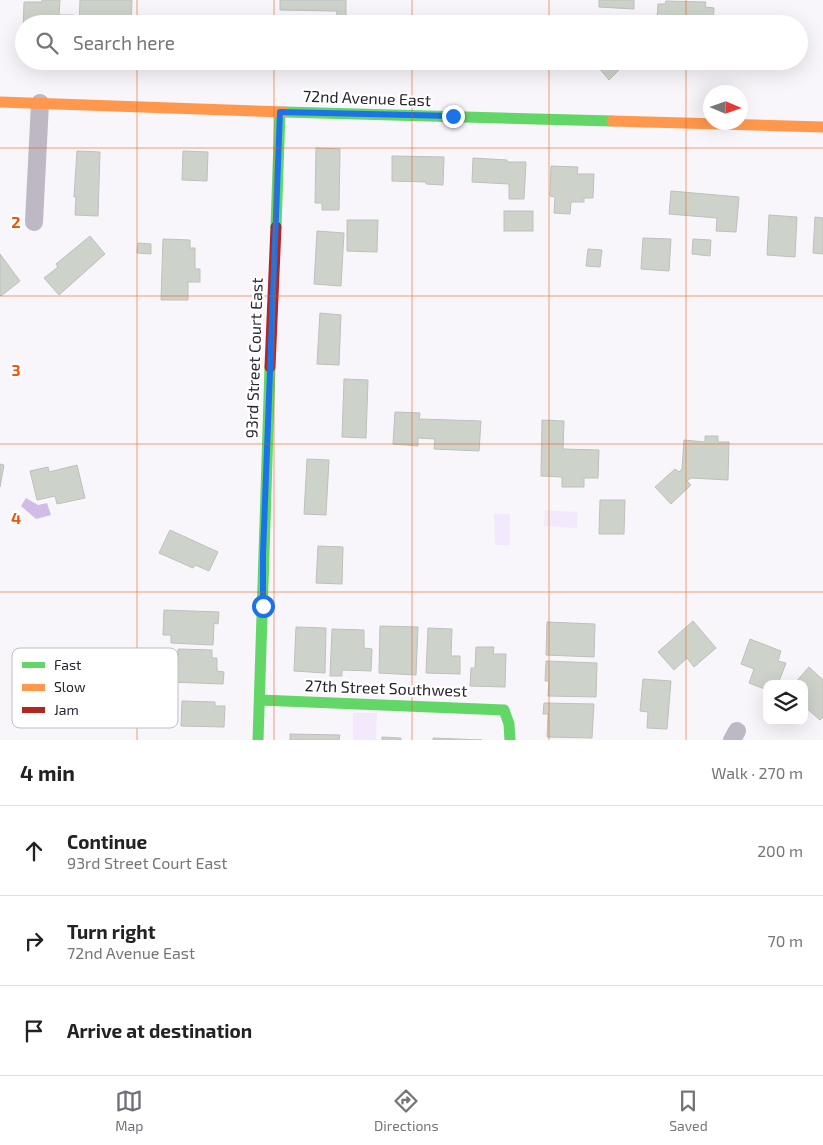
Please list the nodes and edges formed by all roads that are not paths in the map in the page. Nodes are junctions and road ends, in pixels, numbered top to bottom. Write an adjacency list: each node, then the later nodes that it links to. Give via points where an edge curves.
1 (0, 102): 2 (street, 72nd Avenue East)
2 (40, 103): 3 (street, 72nd Avenue East); 5 (street)
3 (280, 112): 4 (street, 72nd Avenue East); 6 (street, 93rd Street Court East)
4 (823, 127)
5 (34, 222)
6 (260, 700): 7 (street, 93rd Street Court East); 8 (street, 27th Street Southwest, via 497,708 508,716)
7 (258, 740)
8 (510, 740)

